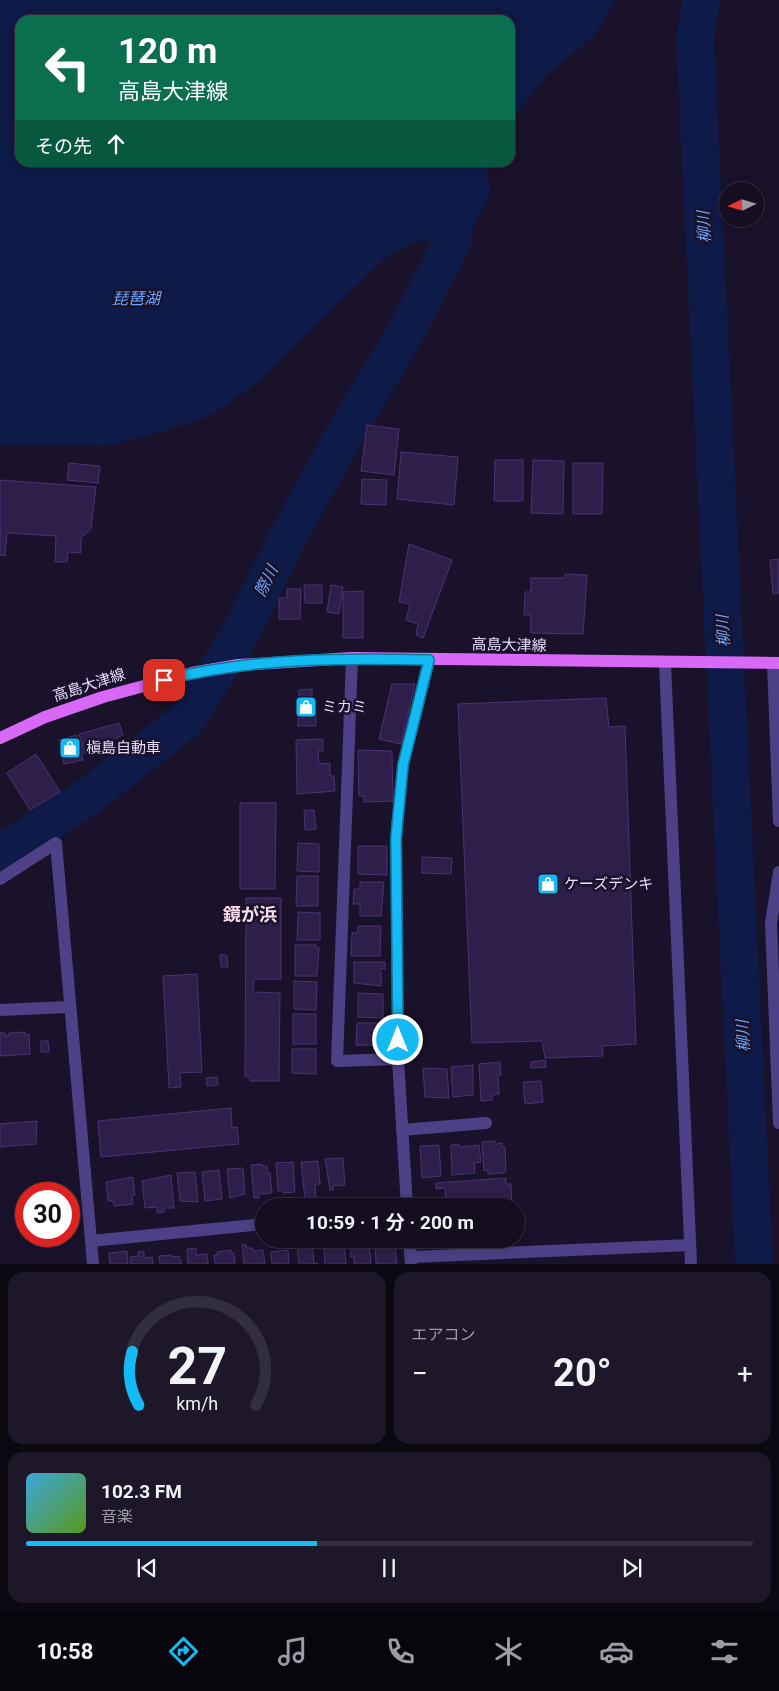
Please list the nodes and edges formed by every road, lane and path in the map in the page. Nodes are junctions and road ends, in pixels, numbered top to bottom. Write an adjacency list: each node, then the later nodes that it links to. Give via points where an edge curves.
1 (352, 658): 2 (main road, 高島大津線); 5 (main road, 高島大津線, via 238,666 192,673 102,697 45,717); 11 (street, via 337,1062)
2 (429, 660): 3 (main road, 高島大津線); 11 (street, via 403,765 396,838)
3 (664, 663): 4 (main road, 高島大津線); 18 (street)
4 (776, 663): 6 (street)
5 (0, 738)
6 (779, 821)
7 (779, 872): 13 (street, via 771,923)
8 (0, 879): 9 (street, via 56,843)
9 (69, 1006): 10 (street); 17 (street)
10 (0, 1010)
11 (398, 1059): 14 (street)
12 (486, 1123): 14 (street)
13 (779, 1123)
14 (402, 1130): 15 (street)
15 (406, 1198)
16 (255, 1225): 17 (street)
17 (91, 1241): 20 (street)
18 (690, 1245): 19 (street); 21 (street)
19 (411, 1260)
20 (93, 1264)
21 (691, 1264)

